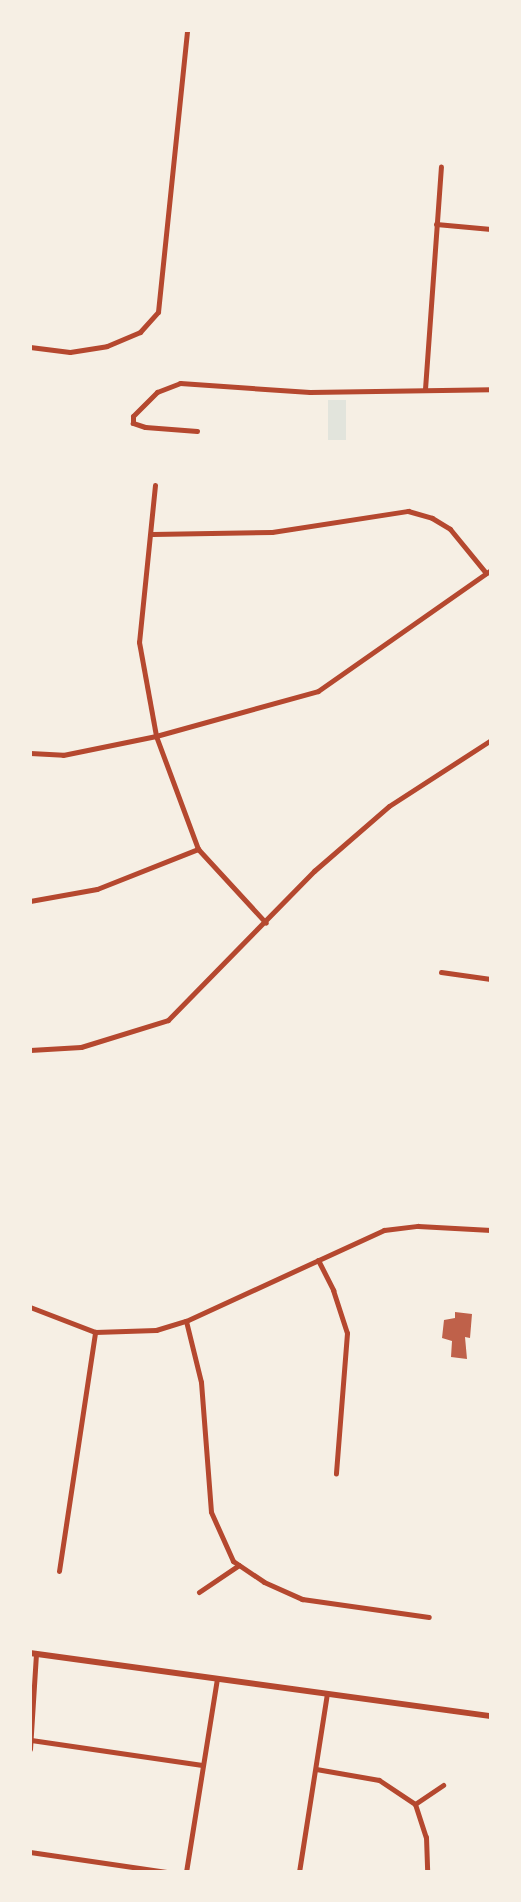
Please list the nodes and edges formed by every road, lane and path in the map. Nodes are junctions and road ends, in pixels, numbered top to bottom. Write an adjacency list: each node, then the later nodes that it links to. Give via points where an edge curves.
1 (187, 30): 5 (street, via 158,312 140,332 107,346 70,352)
2 (441, 167): 3 (street)
3 (436, 224): 4 (street); 6 (street)
4 (491, 230)
5 (30, 347)
6 (425, 389): 7 (street); 8 (street, via 310,392 180,383 157,392 133,416 133,423 145,427)
7 (491, 389)
8 (197, 430)
9 (155, 485): 10 (street)
10 (152, 534): 11 (street, via 272,532 408,511 432,518 450,530); 12 (street, via 139,642)
11 (489, 572): 12 (street, via 318,691)
12 (156, 736): 14 (street, via 63,755); 15 (street)
13 (491, 740): 17 (street, via 389,806 314,871)
14 (30, 753)
15 (198, 849): 16 (street, via 97,889); 17 (street)
16 (30, 901)
17 (266, 923): 20 (street, via 168,1020 81,1047)
18 (441, 972): 19 (street)
19 (491, 979)
20 (30, 1050)
21 (491, 1230): 22 (street, via 400,1227 367,1235)
22 (318, 1260): 24 (street); 26 (street, via 347,1333)
23 (30, 1307): 25 (street)
24 (186, 1321): 25 (street, via 140,1332); 27 (street, via 201,1382 211,1512 233,1561)
25 (95, 1332): 28 (street)
26 (336, 1474)
27 (239, 1565): 29 (street); 30 (street, via 264,1582 302,1599)
28 (59, 1571)
29 (199, 1593)
30 (429, 1617)
31 (33, 1654): 32 (street); 35 (street)
32 (217, 1678): 33 (street); 37 (street)
33 (327, 1693): 34 (street); 38 (street)
34 (491, 1716)
35 (32, 1740): 36 (street); 37 (street)
36 (30, 1749)
37 (202, 1765): 43 (street)
38 (316, 1769): 40 (street, via 379,1780); 44 (street)
39 (443, 1785): 40 (street)
40 (415, 1804): 45 (street, via 426,1837)
41 (30, 1852): 42 (street)
42 (167, 1872)
43 (186, 1872)
44 (299, 1872)
45 (427, 1872)

